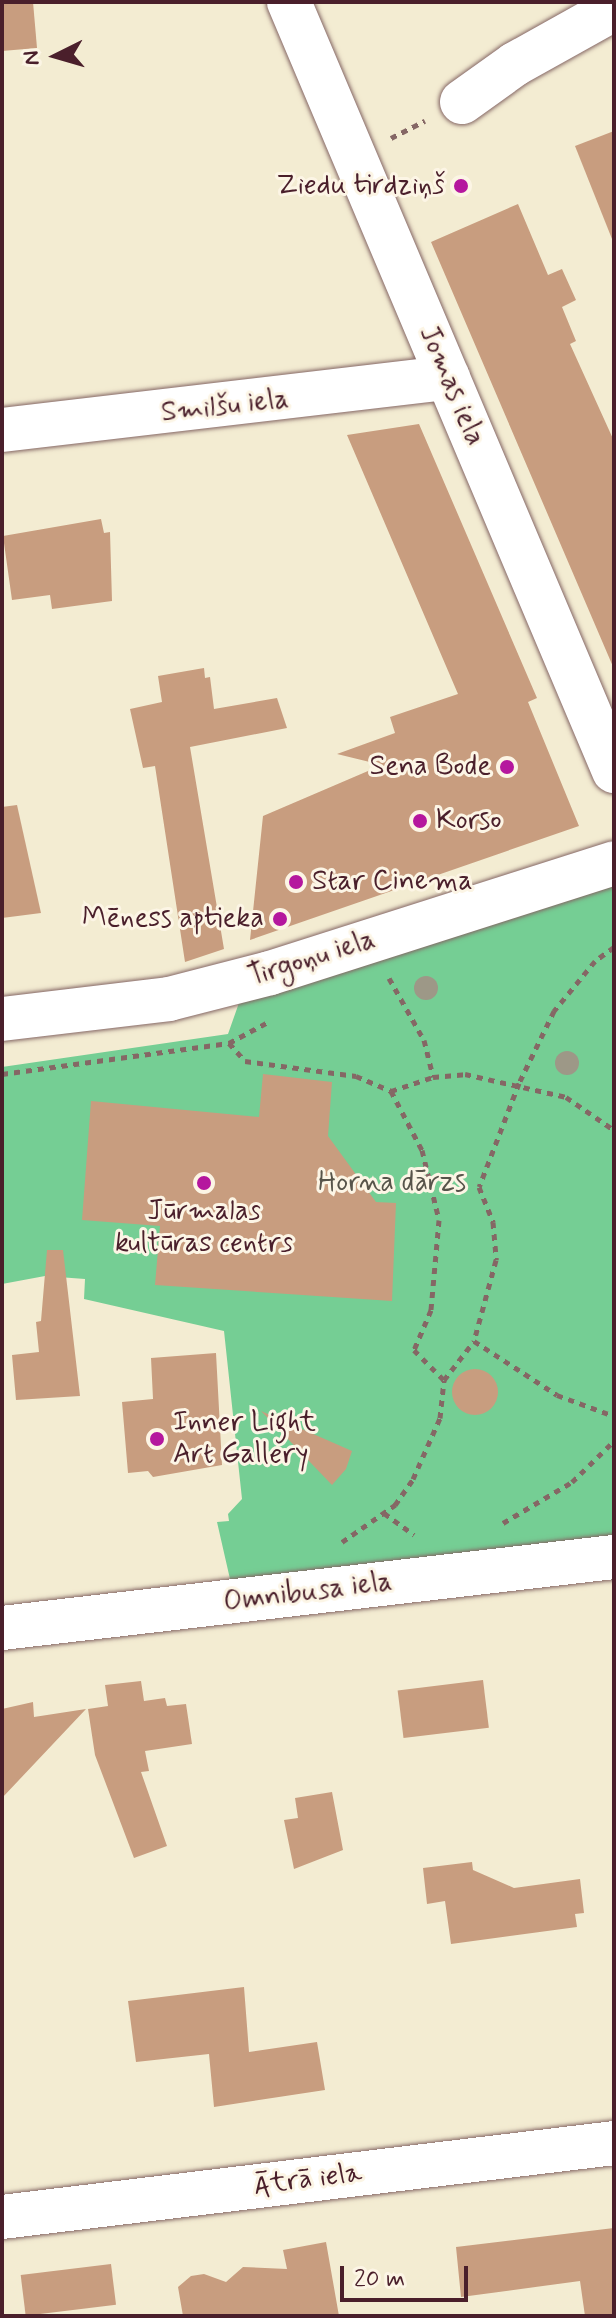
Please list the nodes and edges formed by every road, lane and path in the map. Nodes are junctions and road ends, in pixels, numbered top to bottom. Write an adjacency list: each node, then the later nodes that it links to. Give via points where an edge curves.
1 (289, 2): 4 (street, Jomas iela)
2 (614, 9): 3 (street, via 515,64)
3 (462, 102): 4 (path)
4 (357, 160): 5 (street, Jomas iela)
5 (448, 378): 6 (street, Smilšu iela); 7 (street, Jomas iela)
6 (2, 430)
7 (614, 771)
8 (614, 863): 11 (street, Tirgoņu iela, via 258,977 169,999)
9 (614, 947): 14 (path, via 595,961 554,1011)
10 (387, 975): 13 (path, via 424,1040)
11 (2, 1019)
12 (229, 1043): 15 (path, via 245,1061 356,1076)
13 (433, 1077): 14 (path, via 465,1074); 15 (path)
14 (519, 1083): 16 (path, via 566,1097); 17 (path, via 479,1187 493,1222 496,1260)
15 (391, 1091): 18 (path, via 422,1150 439,1220 431,1310 414,1350)
16 (614, 1130)
17 (474, 1341): 18 (path); 19 (path, via 557,1395)
18 (444, 1380): 21 (path, via 431,1448)
19 (614, 1416)
20 (614, 1441): 22 (path, via 572,1482)
21 (384, 1513): 23 (path); 24 (path)
22 (494, 1528)
23 (420, 1540)
24 (336, 1546)
25 (614, 1557): 26 (street, Omnibusa iela)
26 (2, 1628)
27 (614, 2143): 28 (street, Ātrā iela)
28 (2, 2217)

